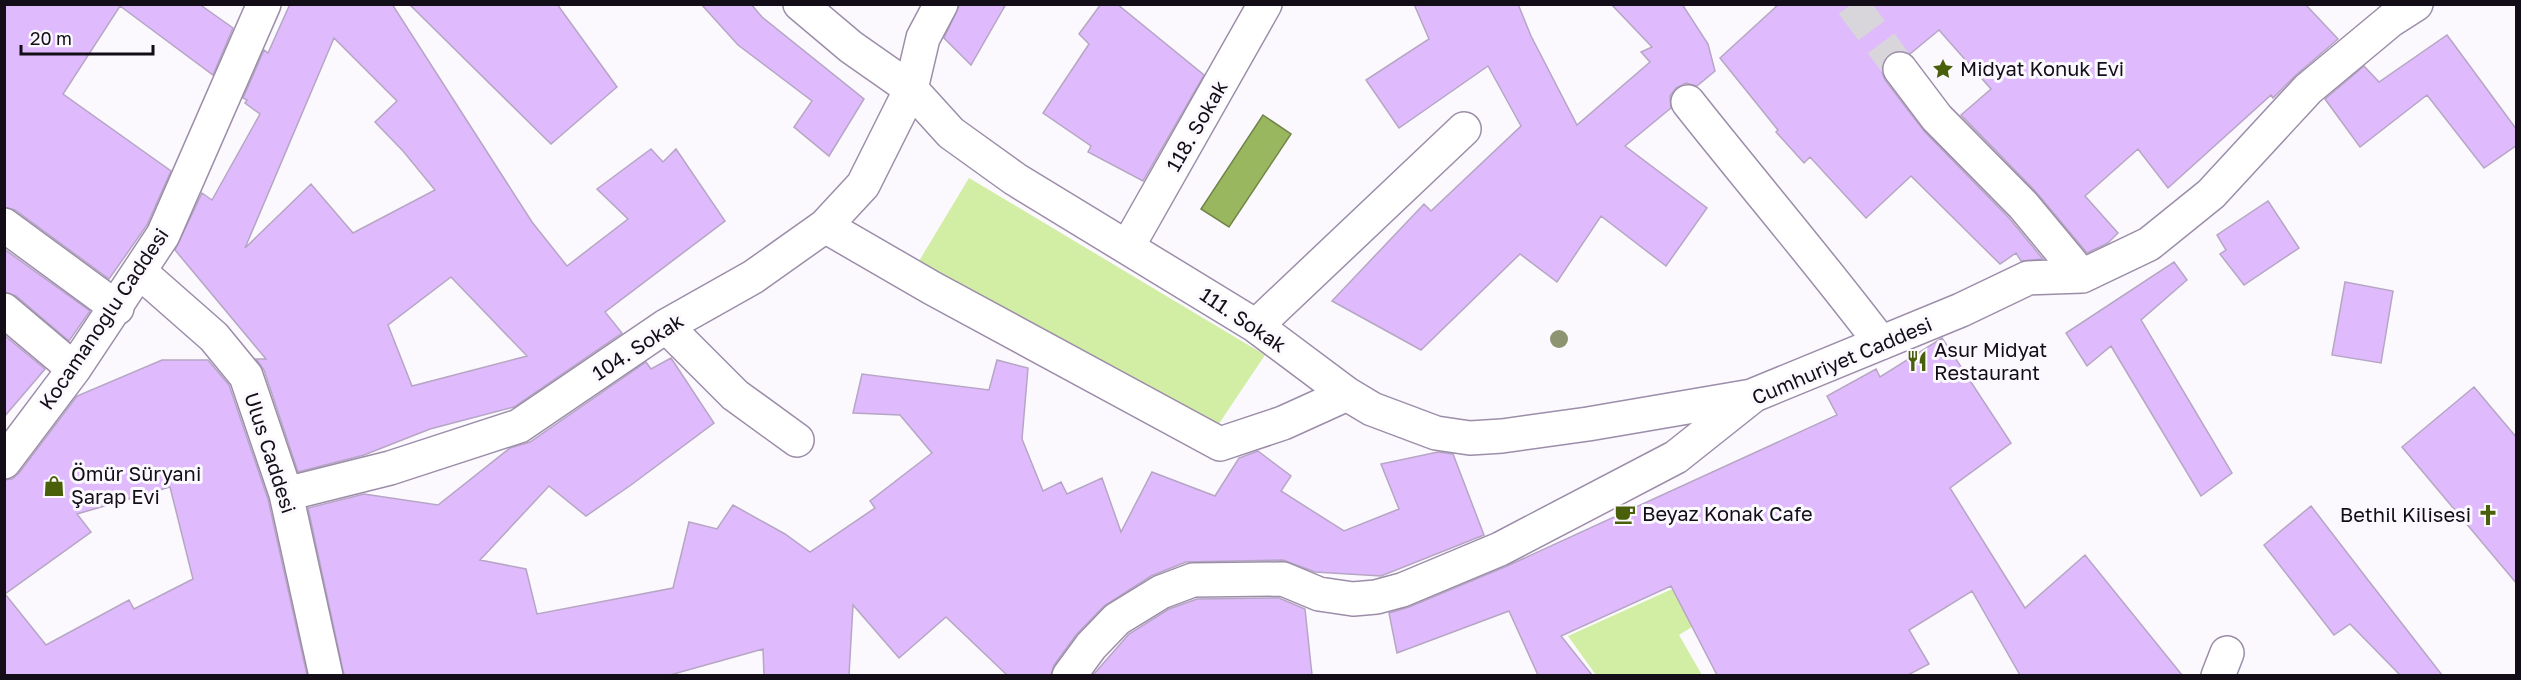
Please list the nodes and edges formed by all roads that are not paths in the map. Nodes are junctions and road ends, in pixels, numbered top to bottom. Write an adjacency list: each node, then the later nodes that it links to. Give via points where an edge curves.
1 (264, 4): 13 (street, Kocamanoğlu Caddesi, via 173,214)
2 (800, 4): 7 (street, 111. Sokak)
3 (941, 4): 7 (street, 104. Sokak, via 923,38)
4 (1265, 4): 12 (street, 118. Sokak)
5 (2416, 4): 14 (street, Cumhuriyet Caddesi, via 2308,89 2211,194 2149,244)
6 (1900, 69): 14 (street, via 1937,118 2024,205)
7 (910, 89): 11 (street, 104. Sokak, via 863,185); 12 (street, 111. Sokak, via 951,133 1015,179)
8 (1688, 102): 19 (street)
9 (1464, 129): 18 (street)
10 (4, 225): 15 (street)
11 (825, 226): 17 (street, 104. Sokak, via 753,277); 21 (street, via 1220,444 1283,423)
12 (1128, 246): 18 (street, 111. Sokak)
13 (140, 272): 15 (street, Kocamanoğlu Caddesi); 25 (street, Ulus Caddesi, via 214,337 246,376)
14 (2082, 276): 19 (street, Cumhuriyet Caddesi, via 2028,278)
15 (117, 308): 20 (street, Kocamanoğlu Caddesi)
16 (4, 310): 20 (street)
17 (666, 326): 23 (street, via 735,395); 25 (street, 104. Sokak, via 519,426 390,468)
18 (1256, 326): 21 (street, 111. Sokak)
19 (1881, 343): 22 (street, Cumhuriyet Caddesi)
20 (74, 369): 24 (street, Kocamanoğlu Caddesi)
21 (1347, 394): 22 (street, 111. Sokak, via 1372,409 1436,433 1470,438 1588,424)
22 (1754, 395): 27 (street, Cumhuriyet Caddesi, via 1676,457 1500,549 1402,590 1353,599 1319,594 1283,579 1193,580 1161,592 1117,619)
23 (797, 440)
24 (4, 462)
25 (286, 494): 26 (street, Ulus Caddesi)
26 (326, 675)
27 (1069, 675)

